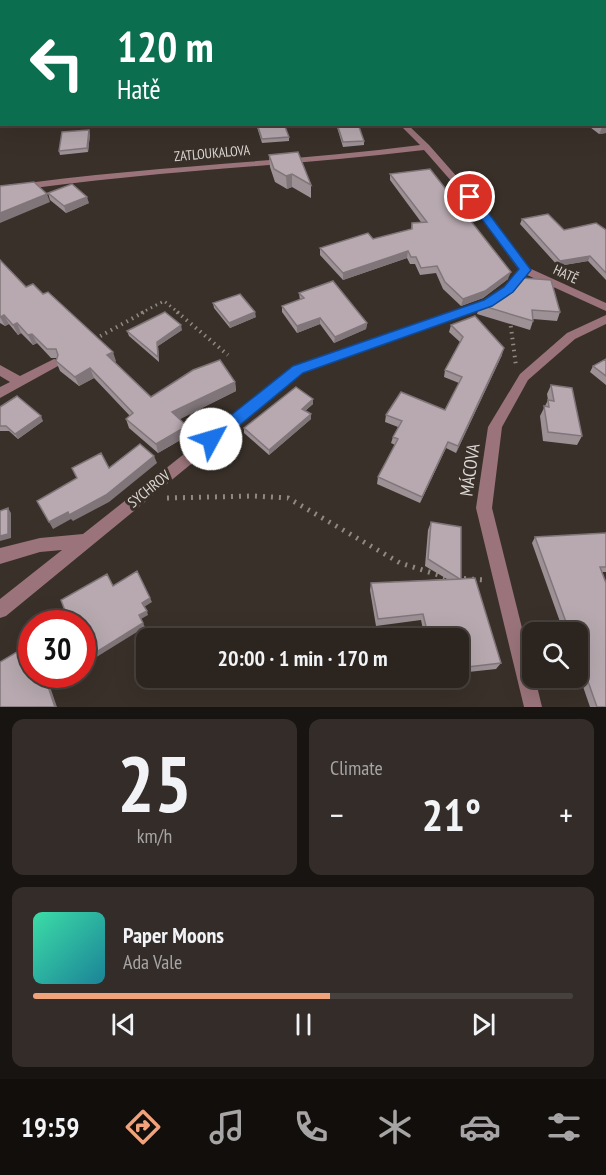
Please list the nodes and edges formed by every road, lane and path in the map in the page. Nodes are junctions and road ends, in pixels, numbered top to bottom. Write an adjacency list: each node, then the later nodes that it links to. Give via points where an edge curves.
1 (404, 126): 2 (street, HATĚ)
2 (426, 147): 3 (street, ZATLOUKALOVA, via 100,176); 4 (street, HATĚ)
3 (0, 190)
4 (525, 270): 5 (street, SYCHROV); 6 (street, HATĚ)
5 (508, 290): 11 (path, via 513,363); 15 (street, SYCHROV, via 488,303 298,370)
6 (606, 307)
7 (606, 319): 20 (street, MÁCOVA, via 571,336 524,377 495,427 484,508)
8 (89, 343): 9 (path, via 164,302)
9 (228, 354)
10 (54, 363): 13 (street)
11 (517, 368)
12 (0, 370): 13 (street)
13 (18, 381): 14 (street)
14 (0, 393)
15 (142, 495): 16 (street, SYCHROV); 18 (path, via 288,498 400,563 444,577)
16 (85, 541): 17 (street, via 40,545); 19 (street, SYCHROV)
17 (0, 556)
18 (487, 580)
19 (0, 610)
20 (533, 707)

